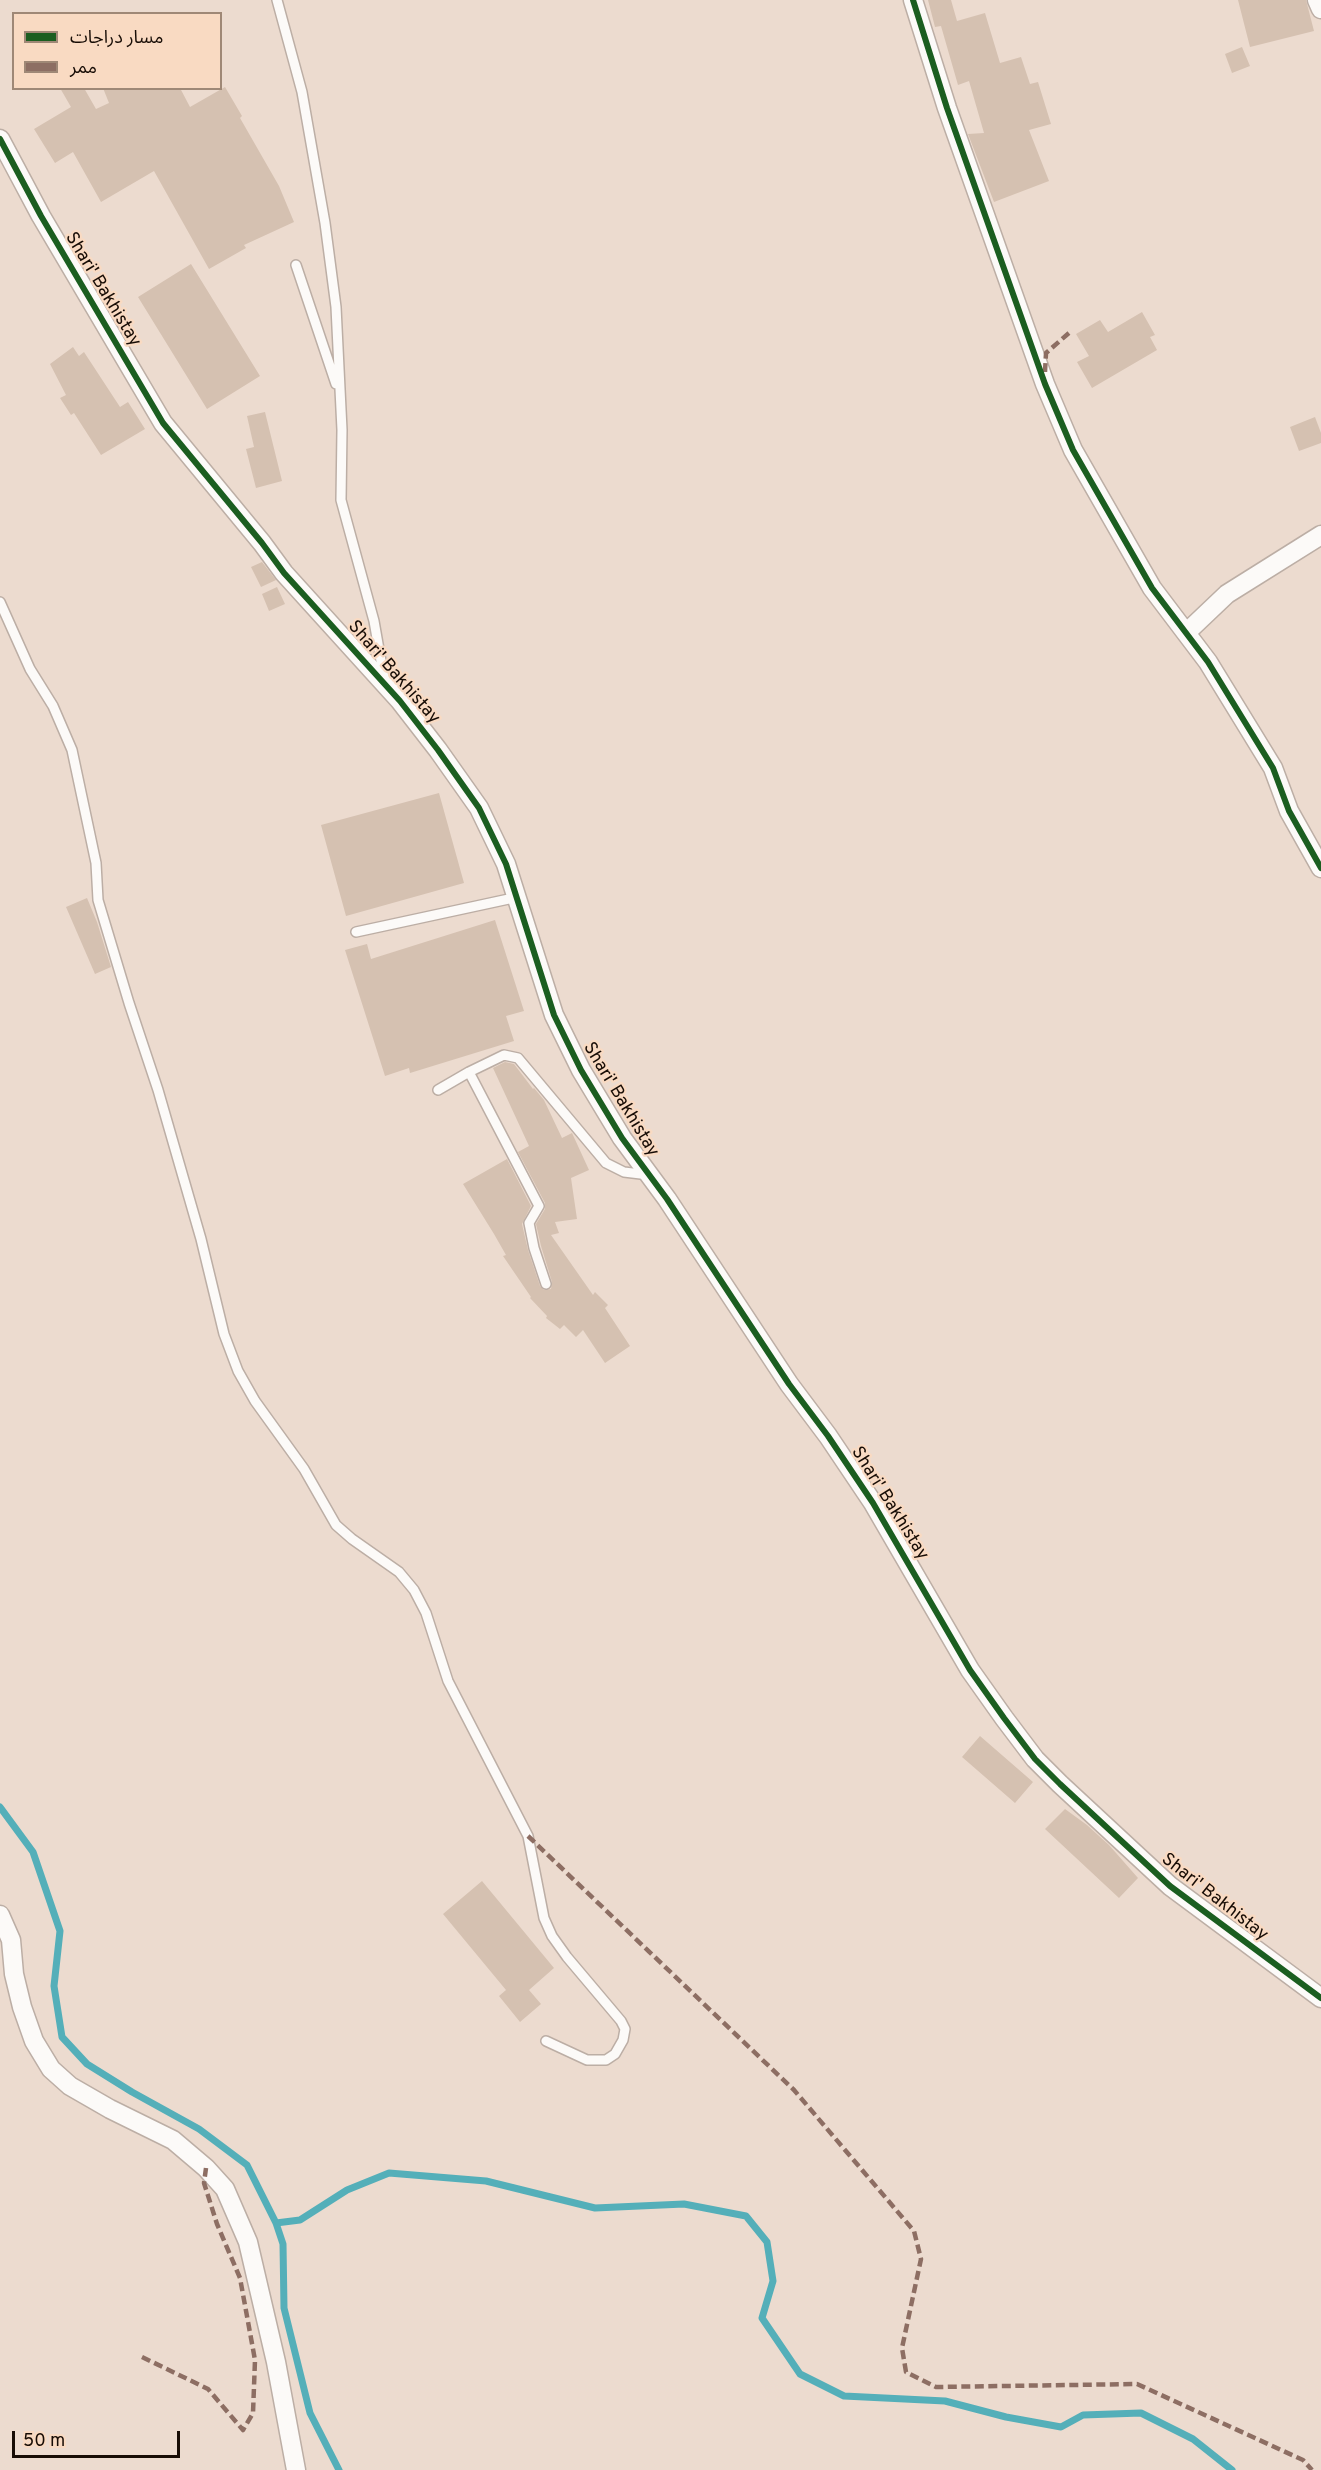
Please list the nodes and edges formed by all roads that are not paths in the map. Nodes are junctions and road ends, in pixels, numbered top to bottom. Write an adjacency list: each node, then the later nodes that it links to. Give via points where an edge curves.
1 (278, 0): 7 (lane, via 302,92 325,223 336,307)
2 (913, 0): 10 (street, via 947,108 1068,439 1152,588)
3 (1317, 0): 4 (street)
4 (1321, 9)
5 (0, 139): 11 (street, Shari' Bakhistay, via 163,423 284,573)
6 (296, 265): 7 (lane)
7 (340, 398): 11 (lane, via 341,500 374,621)
8 (1321, 535): 10 (street, via 1227,594)
9 (0, 602): 21 (lane, via 72,750 96,863 98,900 158,1090 224,1334 238,1371 304,1469 336,1525 388,1563 414,1590 426,1613 448,1681 528,1836 544,1918 552,1936 625,2029 615,2054 606,2060 587,2060)
10 (1187, 632): 12 (street, via 1273,768 1289,811)
11 (384, 684): 13 (street, Shari' Bakhistay, via 479,808)
12 (1321, 868)
13 (518, 897): 14 (lane); 17 (street, Shari' Bakhistay, via 554,1016 606,1113)
14 (356, 932)
15 (469, 1072): 16 (lane); 17 (lane, via 504,1055 518,1058 606,1163 624,1172); 18 (lane, via 539,1206 529,1223)
16 (438, 1090)
17 (649, 1175): 20 (street, Shari' Bakhistay, via 873,1503 969,1670 1035,1759 1170,1886)
18 (546, 1284)
19 (0, 1915): 22 (street, via 11,1940 22,2007 34,2041 51,2069 70,2086 173,2140 225,2189 248,2242)
20 (1321, 1998)
21 (546, 2041)
22 (296, 2470)

